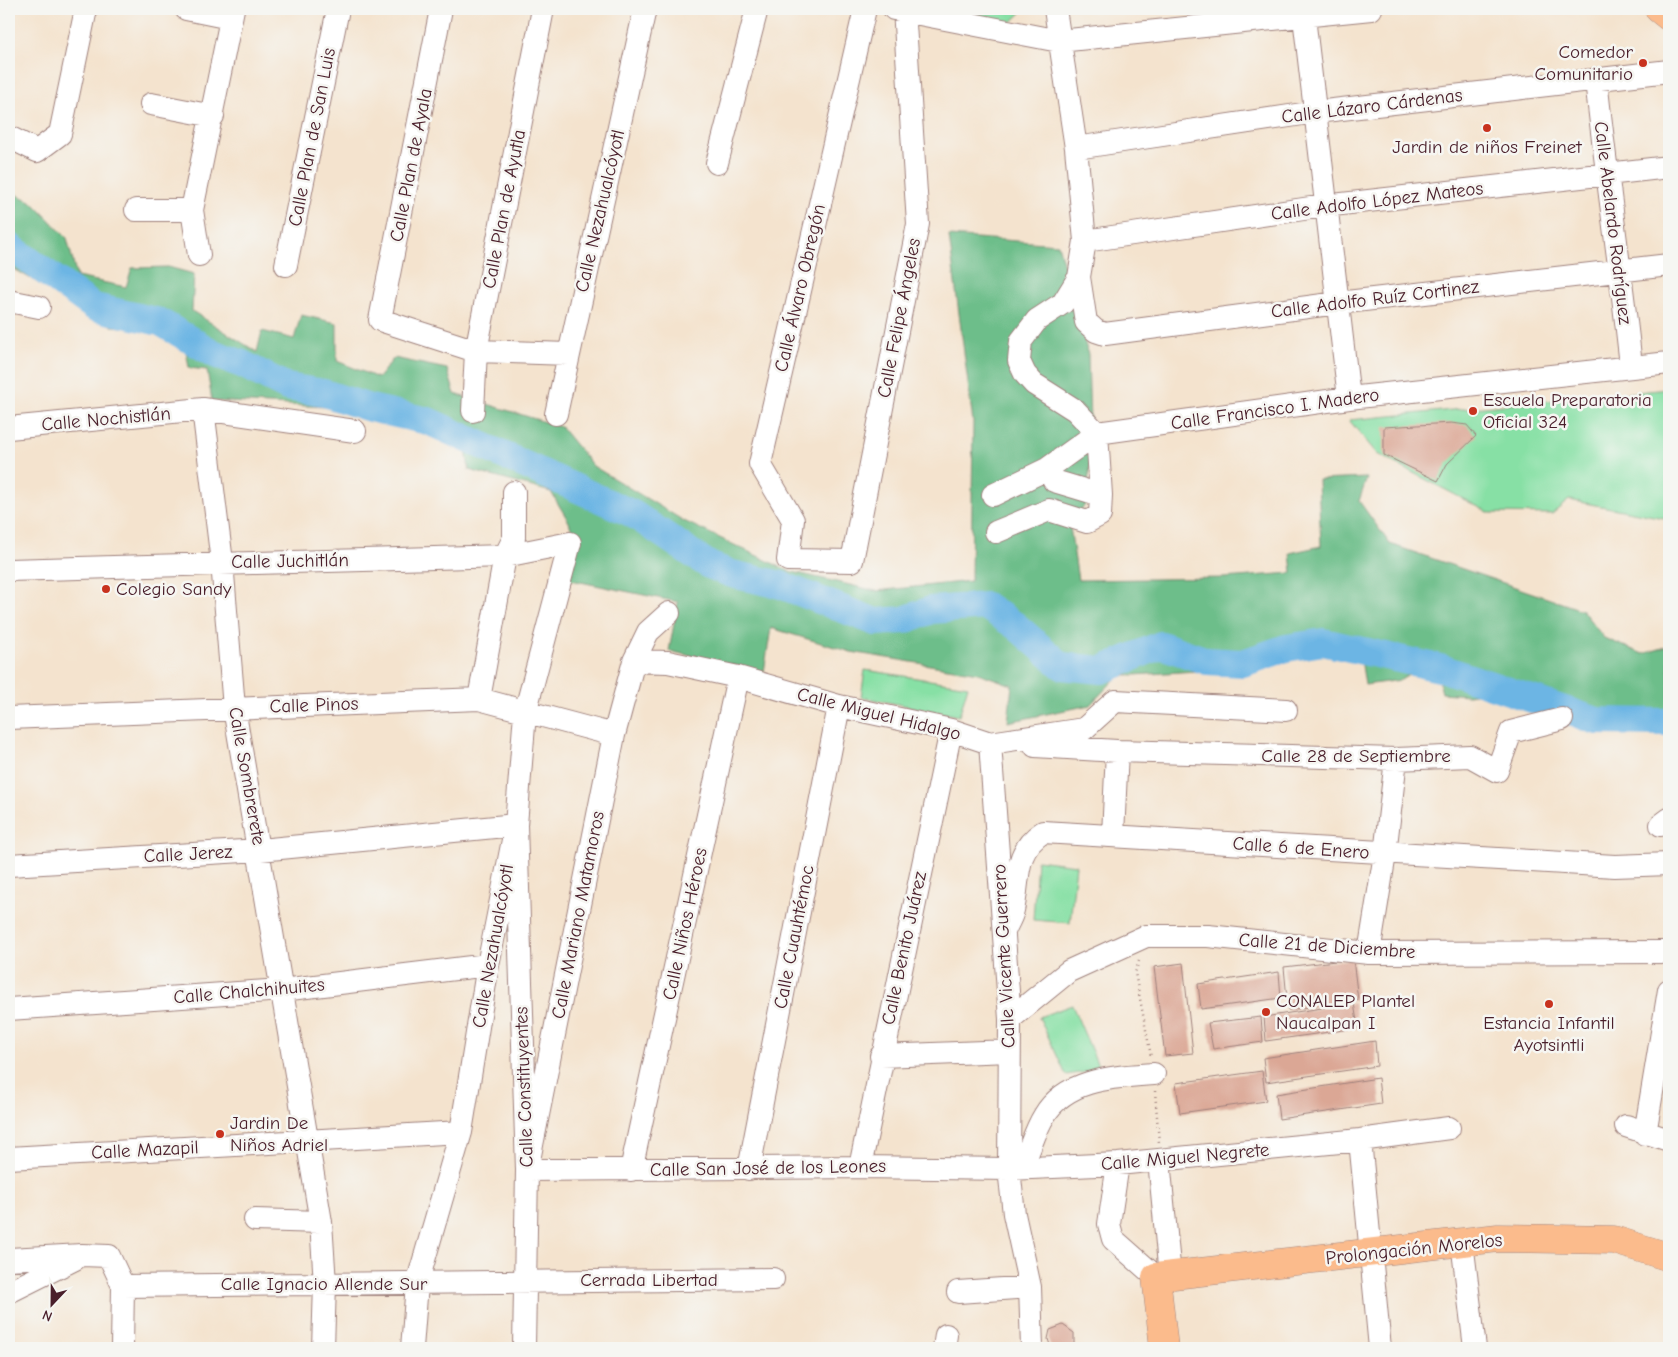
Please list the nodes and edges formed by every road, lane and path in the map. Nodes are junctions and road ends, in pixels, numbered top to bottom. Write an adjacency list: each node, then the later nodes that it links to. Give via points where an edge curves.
1 (86, 9): 22 (street, via 60,134 37,151)
2 (186, 9): 13 (street)
3 (338, 9): 32 (street, Calle Plan de San Luis)
4 (441, 9): 39 (street, Calle Plan de Ayala, via 380,320)
5 (543, 9): 39 (street, Calle Plan de Ayutla)
6 (646, 9): 40 (street, Calle Nezahualcóyotl)
7 (757, 9): 24 (street)
8 (865, 9): 57 (street, Calle Álvaro Obregón, via 760,464 793,520)
9 (901, 9): 16 (street); 57 (street, Calle Felipe Ángeles, via 918,224 852,561)
10 (1055, 9): 16 (street)
11 (1372, 9): 14 (street)
12 (1659, 9): 15 (main road)
13 (231, 14): 21 (street)
14 (1304, 17): 16 (street); 20 (street)
15 (1669, 17)
16 (1059, 41): 23 (street)
17 (1669, 71): 18 (street, Calle Lázaro Cárdenas)
18 (1596, 79): 20 (street, Calle Lázaro Cárdenas); 26 (street, Calle Abelardo Rodríguez)
19 (150, 104): 21 (street)
20 (1316, 112): 23 (street, Calle Lázaro Cárdenas); 27 (street)
21 (212, 116): 29 (street)
22 (9, 137)
23 (1076, 148): 30 (street)
24 (717, 163)
25 (1669, 167): 26 (street, Calle Adolfo López Mateos)
26 (1606, 174): 27 (street, Calle Adolfo López Mateos); 34 (street, Calle Abelardo Rodríguez)
27 (1324, 206): 30 (street, Calle Adolfo López Mateos); 37 (street)
28 (136, 210): 29 (street)
29 (192, 210): 31 (street)
30 (1085, 241): 35 (street)
31 (199, 255)
32 (286, 265)
33 (1669, 265): 34 (street, Calle Adolfo Ruíz Cortinez)
34 (1621, 270): 37 (street, Calle Adolfo Ruíz Cortinez); 42 (street, Calle Abelardo Rodríguez)
35 (1079, 277): 37 (street, Calle Adolfo Ruíz Cortinez, via 1086,322 1096,332 1105,334); 49 (street, via 1062,303 1037,320 1021,341 1019,361 1024,374 1034,384 1074,410)
36 (9, 300): 38 (street)
37 (1338, 303): 43 (street)
38 (39, 308)
39 (476, 351): 40 (street); 45 (street, Calle Plan de Ayutla)
40 (568, 354): 46 (street, Calle Nezahualcóyotl)
41 (1669, 362): 42 (street, Calle Francisco I. Madero)
42 (1631, 366): 43 (street, Calle Francisco I. Madero)
43 (1348, 398): 49 (street, Calle Francisco I. Madero)
44 (203, 409): 47 (street, Calle Nochistlán); 48 (street, Calle Nochistlán); 58 (street, Calle Sombrerete)
45 (474, 411)
46 (556, 414)
47 (9, 428)
48 (355, 430)
49 (1097, 433): 50 (street); 53 (street)
50 (1047, 469): 52 (street); 53 (street, via 1054,481)
51 (514, 492): 56 (street)
52 (993, 495)
53 (1101, 495): 54 (street, via 1100,515 1087,522 1049,510)
54 (996, 532)
55 (570, 543): 56 (street, Calle Juchitlán); 67 (street, Calle Nezahualcóyotl)
56 (510, 547): 58 (street, Calle Juchitlán); 63 (street)
57 (788, 560)
58 (222, 562): 59 (street, Calle Juchitlán); 65 (street, Calle Sombrerete)
59 (9, 570)
60 (669, 612): 61 (street, Calle Mariano Matamoros, via 648,632)
61 (634, 661): 62 (street, Calle Miguel Hidalgo, via 668,662); 71 (street, Calle Mariano Matamoros)
62 (738, 677): 64 (street, Calle Miguel Hidalgo); 104 (street, Calle Niños Héroes)
63 (479, 699): 65 (street, Calle Pinos); 67 (street, Calle Pinos)
64 (839, 706): 70 (street, Calle Miguel Hidalgo); 102 (street, Calle Cuauhtémoc)
65 (234, 708): 68 (street, Calle Pinos); 77 (street, Calle Sombrerete)
66 (1286, 710): 72 (street, Calle Miguel Hidalgo, via 1115,701 1084,729)
67 (525, 713): 71 (street, Calle Pinos); 75 (street, Calle Nezahualcóyotl)
68 (9, 718)
69 (1562, 719): 74 (street, Calle 28 de Septiembre, via 1511,732 1497,771 1470,756)
70 (951, 730): 72 (street, Calle Miguel Hidalgo); 90 (street, Calle Benito Juárez)
71 (614, 735): 103 (street, Calle Mariano Matamoros)
72 (990, 743): 73 (street, Calle 28 de Septiembre); 81 (street, Calle Vicente Guerrero)
73 (1116, 751): 74 (street, Calle 28 de Septiembre); 76 (street)
74 (1396, 759): 78 (street)
75 (516, 825): 77 (street, Calle Jerez); 84 (street, Calle Nezahualcóyotl); 103 (street, Calle Constituyentes)
76 (1113, 835): 78 (street, Calle 6 de Enero); 81 (street, Calle 6 de Enero, via 1043,832 1032,840 1020,860 1012,914)
77 (260, 850): 79 (street, Calle Jerez); 85 (street, Calle Sombrerete)
78 (1386, 854): 80 (street, Calle 6 de Enero, via 1616,866); 82 (street)
79 (9, 864)
80 (1669, 864)
81 (1004, 932): 88 (street, Calle Vicente Guerrero)
82 (1369, 952): 83 (street, Calle 21 de Diciembre); 88 (street, Calle 21 de Diciembre, via 1208,936 1146,936 1069,971)
83 (1669, 952)
84 (488, 965): 85 (street, Calle Chalchihuites); 93 (street, Calle Nezahualcóyotl)
85 (282, 990): 87 (street, Calle Chalchihuites); 94 (street, Calle Sombrerete)
86 (1669, 990): 96 (street, via 1636,1130)
87 (9, 1009)
88 (1010, 1019): 89 (street, Calle Vicente Guerrero)
89 (1009, 1051): 90 (street); 101 (street, Calle Vicente Guerrero)
90 (881, 1056): 100 (street, Calle Benito Juárez)
91 (1154, 1074): 101 (street, via 1100,1080 1064,1094 1045,1114)
92 (1450, 1128): 95 (street, Calle Miguel Negrete)
93 (461, 1132): 94 (street, Calle Mazapil); 116 (street, Calle Nezahualcóyotl)
94 (309, 1140): 97 (street, Calle Mazapil); 106 (street, Calle Sombrerete)
95 (1360, 1140): 98 (street, Calle Miguel Negrete); 108 (street)
96 (1669, 1140)
97 (9, 1158)
98 (1159, 1160): 99 (street, Calle Miguel Negrete); 112 (street)
99 (1118, 1164): 101 (street, Calle Miguel Negrete); 112 (street, via 1110,1224 1113,1239)
100 (860, 1167): 101 (street, Calle San José de los Leones); 102 (street, Calle San José de los Leones)
101 (1015, 1168): 118 (street, Calle Vicente Guerrero, via 1014,1214)
102 (749, 1169): 104 (street, Calle San José de los Leones)
103 (527, 1170): 104 (street, Calle San José de los Leones); 114 (street, Calle Constituyentes)
104 (632, 1170)
105 (255, 1220): 106 (street)
106 (322, 1222): 115 (street, Calle Sombrerete)
107 (1462, 1242): 108 (main road, Prolongación Morelos); 110 (main road, Prolongación Morelos, via 1498,1238 1614,1240); 128 (street)
108 (1370, 1254): 112 (main road, Prolongación Morelos); 127 (street)
109 (82, 1255): 111 (street); 117 (street, via 109,1256); 119 (street)
110 (1669, 1257)
111 (9, 1259)
112 (1163, 1276): 126 (main road)
113 (774, 1279): 114 (street, Cerrada Libertad)
114 (525, 1281): 116 (street, Calle Ignacio Allende Sur); 124 (street, Calle Constituyentes)
115 (325, 1284): 116 (street, Calle Ignacio Allende Sur); 117 (street, Calle Ignacio Allende Sur); 122 (street, Calle Sombrerete)
116 (417, 1284): 123 (street, Calle Nezahualcóyotl)
117 (123, 1286): 121 (street)
118 (1030, 1287): 120 (street); 125 (street, Calle Vicente Guerrero)
119 (9, 1292)
120 (958, 1292)
121 (122, 1348)
122 (323, 1348)
123 (412, 1348)
124 (524, 1348)
125 (1032, 1348)
126 (1164, 1348)
127 (1380, 1348)
128 (1476, 1348)

